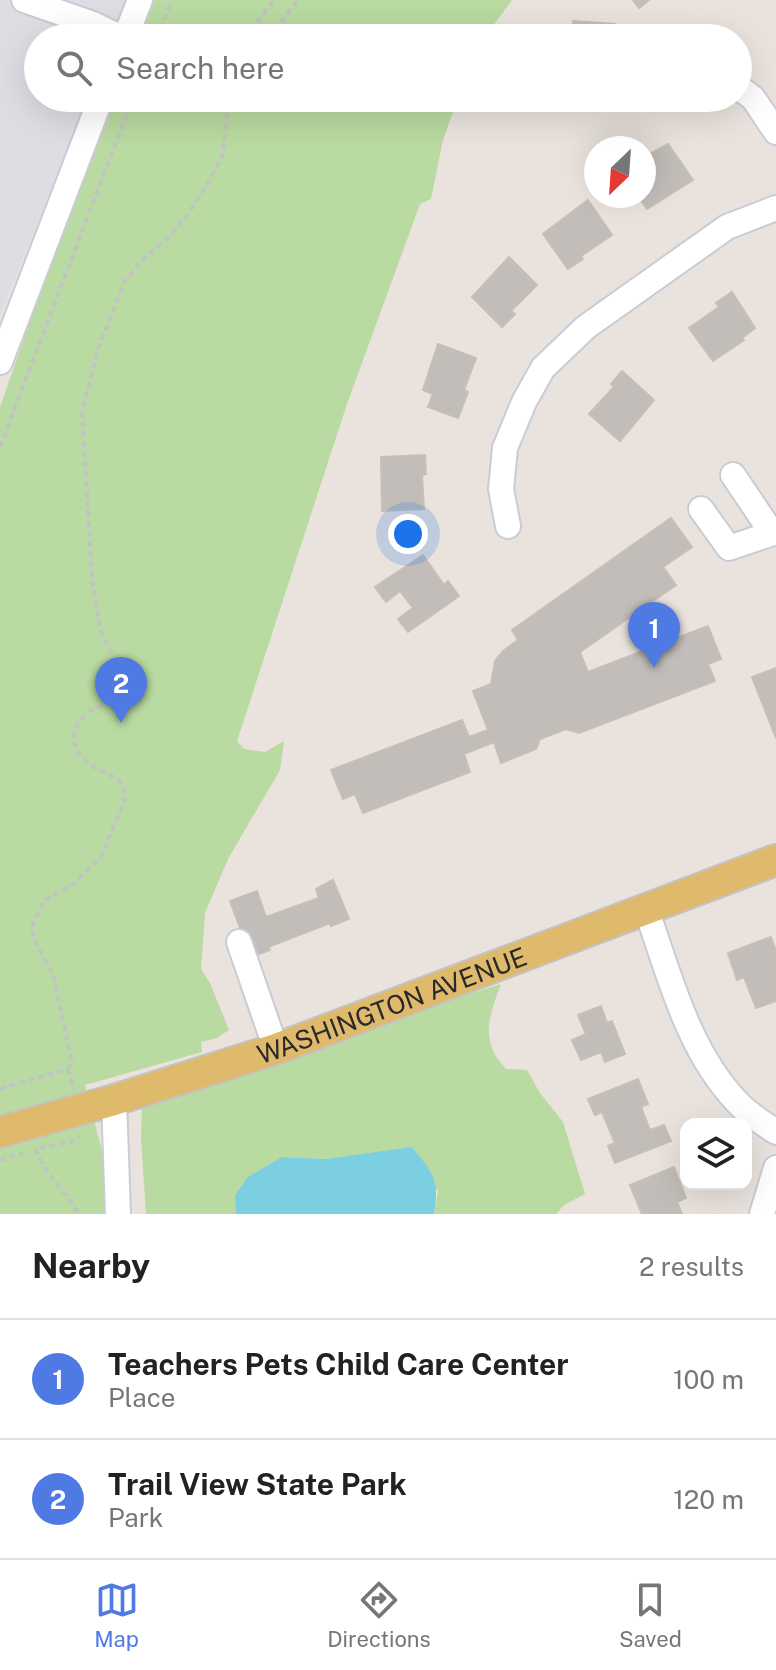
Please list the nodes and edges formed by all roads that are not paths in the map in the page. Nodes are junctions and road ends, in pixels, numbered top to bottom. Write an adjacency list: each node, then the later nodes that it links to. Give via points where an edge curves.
1 (24, 0): 4 (street)
2 (81, 0): 4 (street)
3 (140, 0): 5 (street)
4 (93, 24)
5 (129, 24)
6 (752, 97): 8 (street)
7 (96, 112): 10 (street)
8 (776, 132)
9 (776, 208): 13 (street, via 727,227 586,327 543,368 505,448 501,489)
10 (0, 362)
11 (733, 475): 14 (street)
12 (701, 509): 14 (street, via 729,548)
13 (508, 526)
14 (774, 533)
15 (776, 860): 16 (main road, WASHINGTON AVENUE)
16 (646, 909): 18 (main road, WASHINGTON AVENUE); 21 (street, via 703,1058 738,1103)
17 (239, 942): 18 (street)
18 (276, 1049): 19 (main road, WASHINGTON AVENUE)
19 (114, 1100): 20 (main road, WASHINGTON AVENUE); 23 (street)
20 (0, 1132)
21 (776, 1132)
22 (776, 1168): 24 (street)
23 (118, 1214)
24 (762, 1214)

